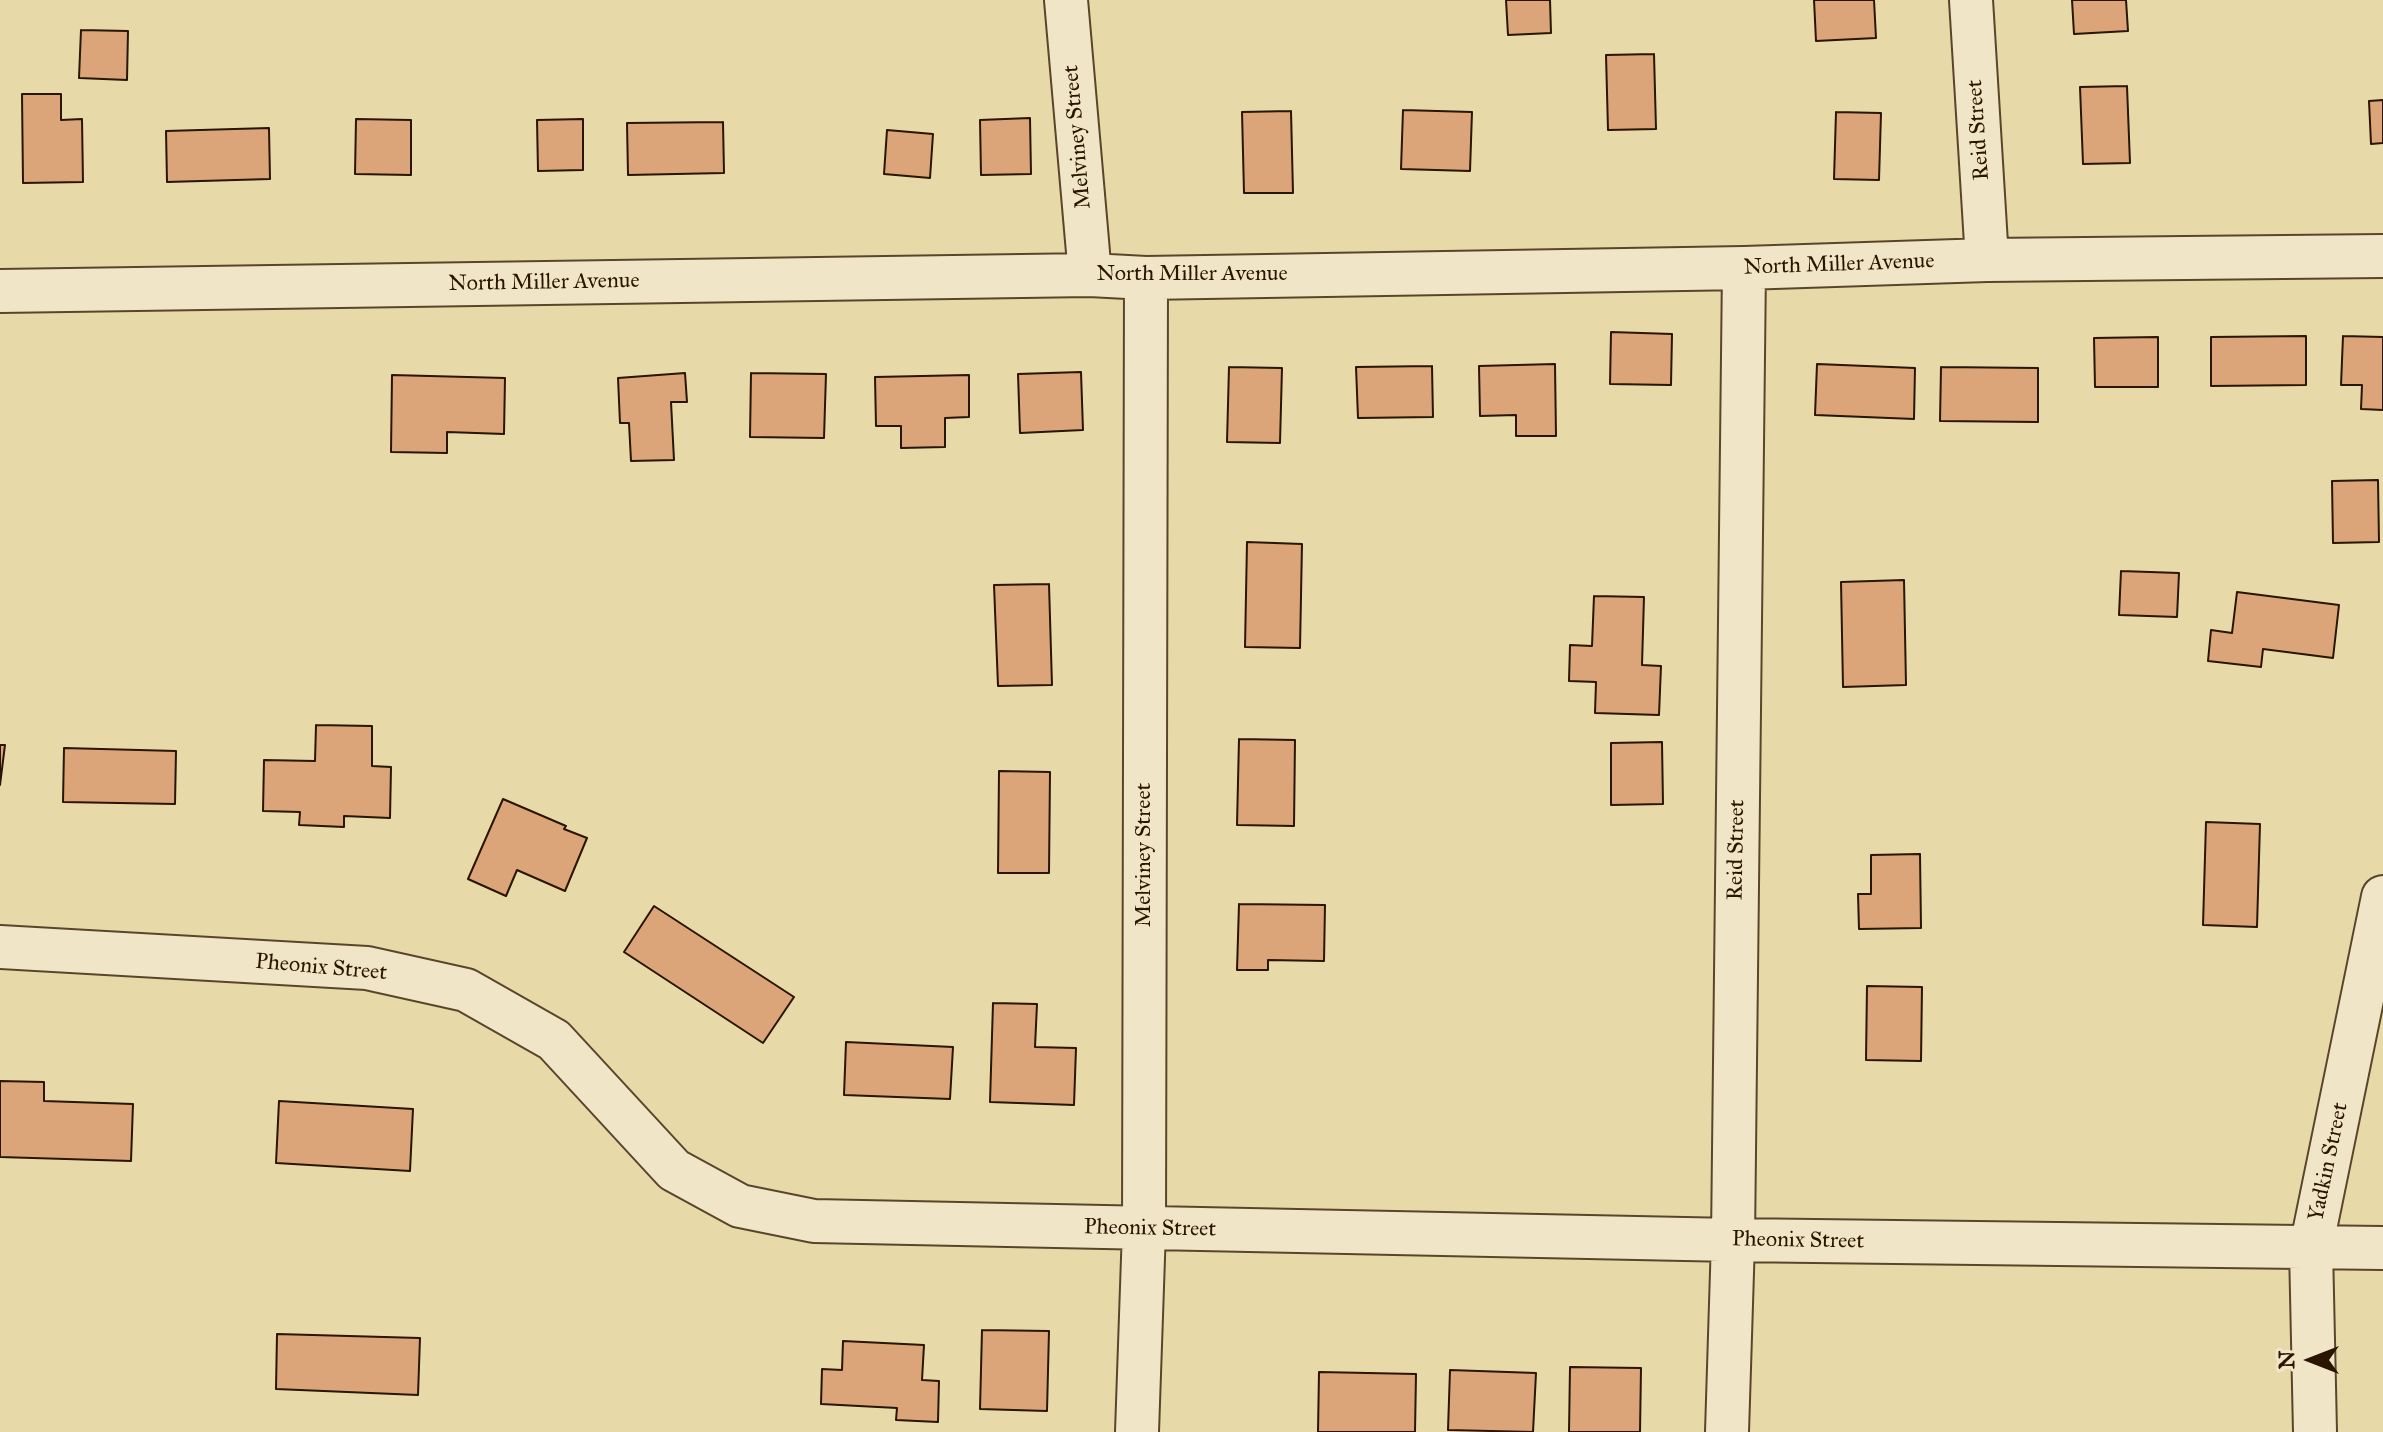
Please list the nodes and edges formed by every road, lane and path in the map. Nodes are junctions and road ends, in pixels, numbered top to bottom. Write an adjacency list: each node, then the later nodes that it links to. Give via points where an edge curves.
1 (1066, 0): 6 (street, Melviney Street)
2 (1971, 0): 4 (street, Reid Street)
3 (2383, 256): 4 (street, North Miller Avenue)
4 (1987, 260): 5 (street, North Miller Avenue)
5 (1744, 268): 7 (street, North Miller Avenue); 12 (street, Reid Street)
6 (1090, 275): 7 (street, North Miller Avenue); 8 (street, North Miller Avenue)
7 (1146, 278): 11 (street, Melviney Street)
8 (0, 291)
9 (2383, 897): 13 (street, Yadkin Street)
10 (0, 947): 11 (street, Pheonix Street, via 367,968 466,990 554,1040 674,1170 740,1206 814,1221)
11 (1144, 1229): 12 (street, Pheonix Street); 15 (street, Melviney Street)
12 (1733, 1240): 13 (street, Pheonix Street); 16 (street, Reid Street)
13 (2311, 1248): 14 (street, Pheonix Street); 17 (street, Yadkin Street)
14 (2383, 1248)
15 (1137, 1432)
16 (1727, 1432)
17 (2315, 1432)

